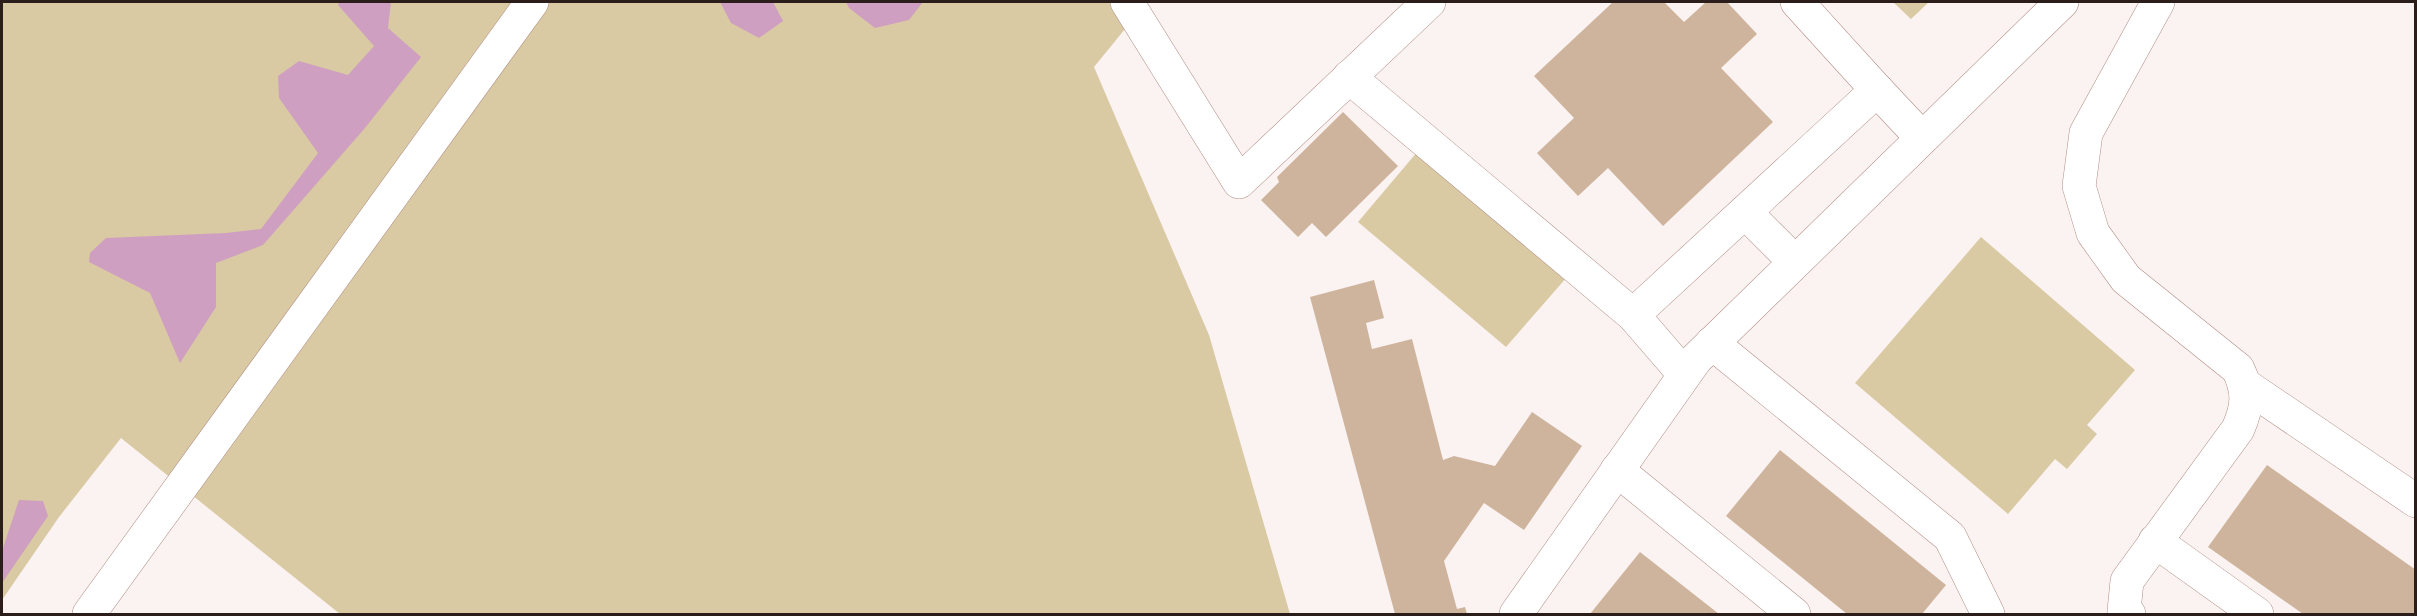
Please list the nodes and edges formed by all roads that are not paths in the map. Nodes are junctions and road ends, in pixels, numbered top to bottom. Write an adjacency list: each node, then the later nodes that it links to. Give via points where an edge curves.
1 (532, 2): 19 (lane)
2 (1127, 2): 7 (lane, via 1239,182)
3 (1429, 2): 7 (lane)
4 (1797, 2): 8 (lane)
5 (2061, 2): 9 (lane)
6 (2158, 2): 15 (lane, via 2086,133 2079,186 2094,233 2126,279 2238,369)
7 (1349, 77): 12 (lane)
8 (1877, 90): 9 (lane); 10 (lane)
9 (1922, 138): 11 (lane)
10 (1745, 212): 11 (lane); 12 (lane)
11 (1795, 262): 13 (lane)
12 (1633, 315): 14 (lane)
13 (1712, 343): 14 (lane); 22 (lane, via 1950,537)
14 (1684, 375): 16 (lane)
15 (2245, 385): 17 (lane); 18 (lane, via 2246,410 2238,429)
16 (1617, 470): 20 (lane); 21 (lane)
17 (2415, 501)
18 (2155, 541): 23 (lane, via 2127,582 2124,611); 24 (lane)
19 (89, 615)
20 (1516, 615)
21 (1794, 615)
22 (1988, 615)
23 (2129, 615)
24 (2257, 615)

